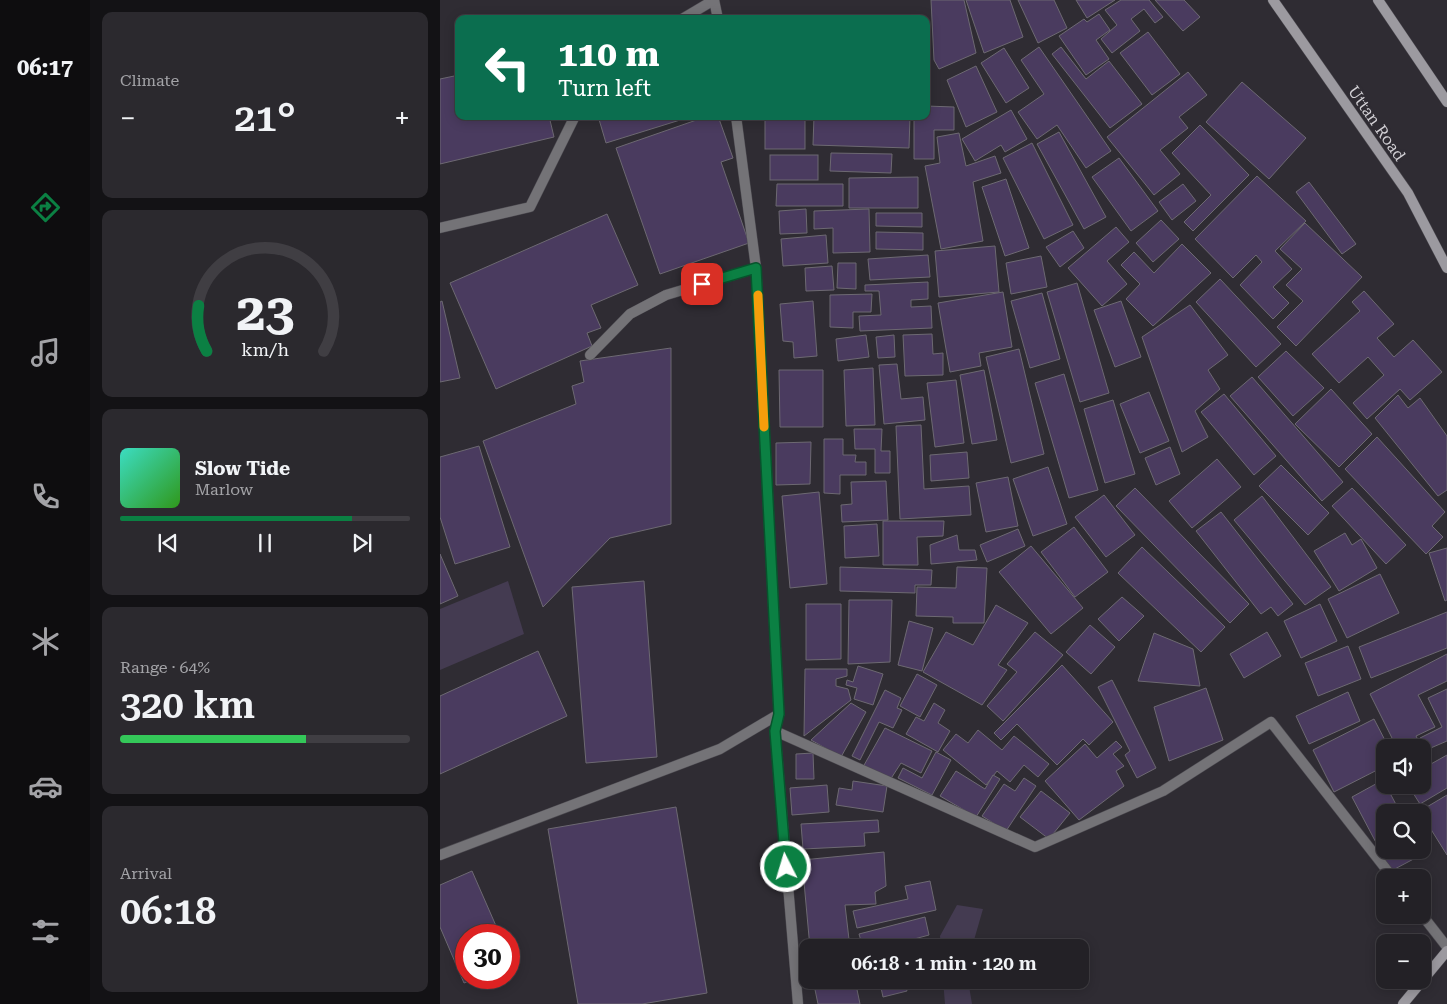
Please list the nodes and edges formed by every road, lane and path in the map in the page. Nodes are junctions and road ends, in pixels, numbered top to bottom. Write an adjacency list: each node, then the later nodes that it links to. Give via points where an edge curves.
1 (714, 0): 4 (street); 5 (street)
2 (1273, 0): 11 (main road, Uttan Road, via 1408,193)
3 (1378, 0): 6 (main road)
4 (689, 15)
5 (717, 15)
6 (1447, 102)
7 (573, 120): 9 (street, via 530,207)
8 (737, 120): 10 (street)
9 (440, 228)
10 (756, 268): 12 (street, via 666,295 630,314); 13 (street)
11 (1447, 268)
12 (590, 355)
13 (779, 714): 14 (street); 15 (street, via 720,749)
14 (775, 731): 16 (street, via 1035,847 1162,791 1271,722); 20 (street)
15 (440, 856)
16 (1386, 869)
17 (1429, 924): 18 (street)
18 (1447, 947)
19 (1447, 951): 21 (main road)
20 (798, 1004)
21 (1403, 1004)

